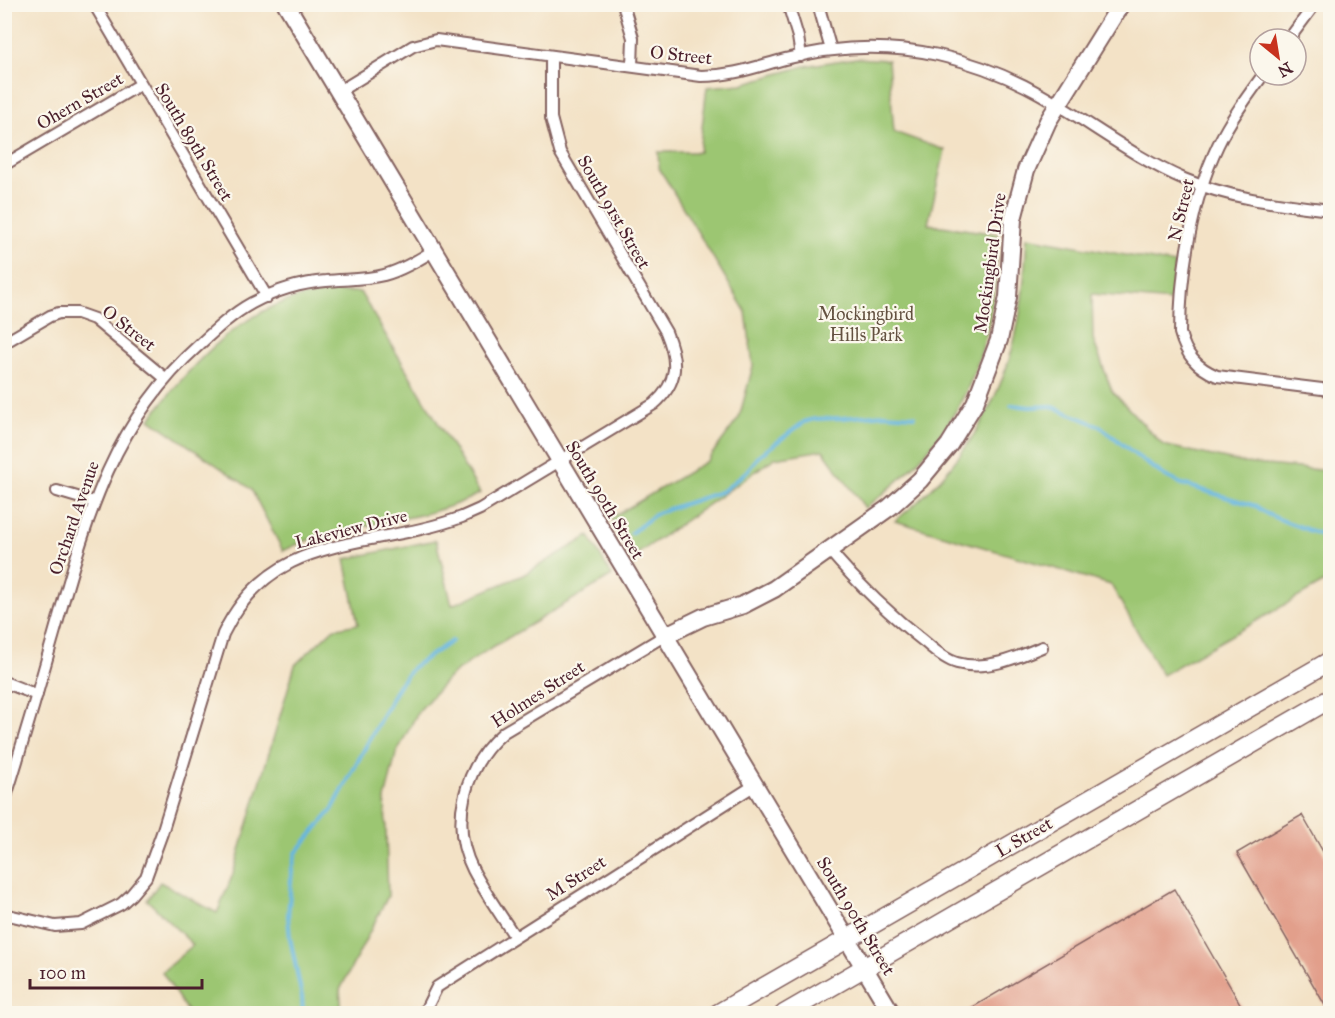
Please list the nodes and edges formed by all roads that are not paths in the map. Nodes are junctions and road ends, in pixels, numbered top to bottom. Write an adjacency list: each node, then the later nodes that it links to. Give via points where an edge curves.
1 (94, 4): 13 (street, South 89th Street)
2 (286, 4): 15 (street, South 90th Street)
3 (623, 4): 12 (street, via 633,38)
4 (788, 4): 11 (street)
5 (818, 4): 9 (street)
6 (1121, 4): 16 (street, Mockingbird Drive)
7 (1315, 4): 8 (street)
8 (1298, 27)
9 (831, 50): 11 (street, O Street); 16 (street, O Street, via 857,47 937,54 1001,74)
10 (551, 56): 12 (street, O Street); 15 (street, O Street, via 436,40 413,46); 23 (street, South 91st Street, via 551,118 560,152 666,332 674,356)
11 (801, 56): 12 (street, O Street, via 721,76)
12 (632, 66)
13 (141, 84): 17 (street, Ohern Street); 21 (street, South 89th Street)
14 (1255, 87): 18 (street, N Street, via 1219,144)
15 (338, 92): 20 (street, South 90th Street)
16 (1058, 105): 18 (street, O Street, via 1157,166); 29 (street, Mockingbird Drive, via 1019,189 1004,321 975,403 950,445 920,480 890,507)
17 (4, 165)
18 (1203, 185): 19 (street, O Street, via 1267,202); 25 (street, N Street, via 1191,226 1180,326 1184,347 1195,363 1217,376)
19 (1330, 210)
20 (433, 251): 21 (street, Orchard Avenue, via 384,275 304,284); 26 (street, South 90th Street)
21 (267, 297): 24 (street, Orchard Avenue, via 231,317)
22 (4, 343): 24 (street, O Street, via 50,316 77,313 94,319)
23 (673, 377): 26 (street, Lakeview Drive, via 654,404)
24 (165, 378): 28 (street, Orchard Avenue, via 123,438)
25 (1330, 390)
26 (559, 461): 30 (street, South 90th Street); 38 (street, Lakeview Drive, via 462,518 312,552 263,581 236,610 224,634 146,877 121,904 81,924 55,926)
27 (57, 491): 28 (street)
28 (94, 502): 34 (street, Orchard Avenue)
29 (829, 550): 30 (street, Mockingbird Drive, via 762,597); 31 (street, via 898,622 956,663 1006,662)
30 (664, 636): 36 (street, South 90th Street); 39 (street, Holmes Street, via 504,732 474,770 462,805 464,844 473,871)
31 (1042, 647)
32 (1330, 661): 40 (main road, L Street)
33 (4, 681): 34 (street)
34 (37, 695): 37 (street, Orchard Avenue)
35 (1330, 699): 41 (main road, L Street)
36 (755, 785): 39 (street, M Street); 40 (street, South 90th Street)
37 (4, 802)
38 (4, 914)
39 (515, 937): 42 (street, M Street, via 437,987)
40 (847, 939): 41 (street, South 90th Street); 43 (main road, L Street)
41 (864, 968): 44 (main road, L Street); 45 (street, South 90th Street)
42 (426, 1009)
43 (717, 1014)
44 (784, 1014)
45 (892, 1014)

